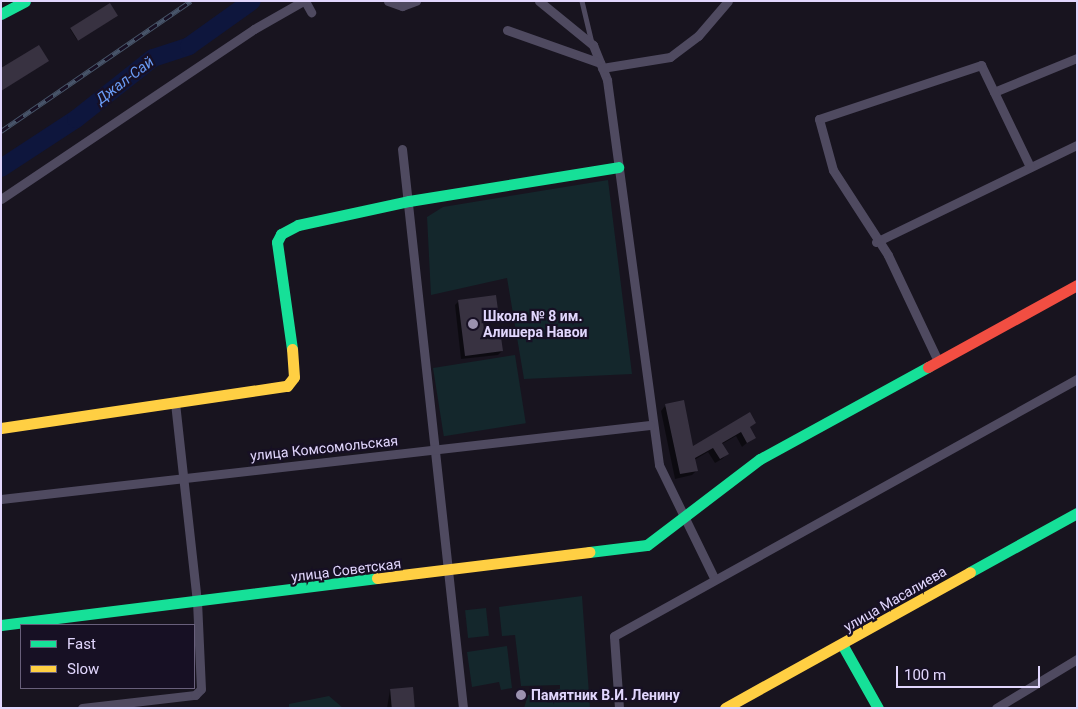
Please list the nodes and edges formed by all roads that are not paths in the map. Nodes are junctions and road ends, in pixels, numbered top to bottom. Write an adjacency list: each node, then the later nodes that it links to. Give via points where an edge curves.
1 (26, 1): 9 (street)
2 (304, 1): 8 (street); 19 (street, via 254,29)
3 (388, 1): 4 (street, via 402,6)
4 (416, 1)
5 (540, 1): 11 (street)
6 (582, 1): 11 (lane)
7 (728, 1): 13 (street, via 698,36 670,57)
8 (311, 12)
9 (1, 14)
10 (507, 30): 13 (street)
11 (592, 45): 13 (street)
12 (1077, 58): 14 (street)
13 (601, 65): 17 (street, via 610,90)
14 (994, 92): 18 (street); 21 (street, via 979,65 819,119 833,170)
15 (1077, 145): 18 (street)
16 (402, 149): 20 (street)
17 (618, 167): 20 (street); 26 (street)
18 (1030, 167): 21 (street)
19 (1, 199)
20 (410, 201): 25 (street, via 298,225 278,238 294,364 291,382 278,389); 28 (street)
21 (876, 242): 23 (street, via 888,255)
22 (1077, 285): 23 (street, улица Советская)
23 (938, 361): 32 (street, улица Советская, via 760,459)
24 (1077, 378): 34 (street)
25 (175, 402): 27 (street); 29 (street)
26 (650, 425): 28 (street, улица Комсомольская); 32 (street, via 659,465)
27 (1, 428)
28 (433, 449): 29 (street, улица Комсомольская); 33 (street)
29 (184, 477): 30 (street, улица Комсомольская); 35 (street)
30 (1, 499)
31 (1077, 513): 37 (street, улица Масалиева)
32 (685, 518): 33 (street, улица Советская, via 647,545); 34 (street)
33 (449, 573): 35 (street, улица Советская); 40 (street)
34 (714, 578): 41 (street, via 614,636)
35 (197, 602): 36 (street, улица Советская); 39 (street, via 202,674 199,693)
36 (1, 625)
37 (843, 646): 42 (street, улица Масалиева); 43 (street)
38 (1077, 660): 44 (street)
39 (82, 708)
40 (463, 708)
41 (619, 708)
42 (725, 708)
43 (878, 708)
44 (996, 708)

